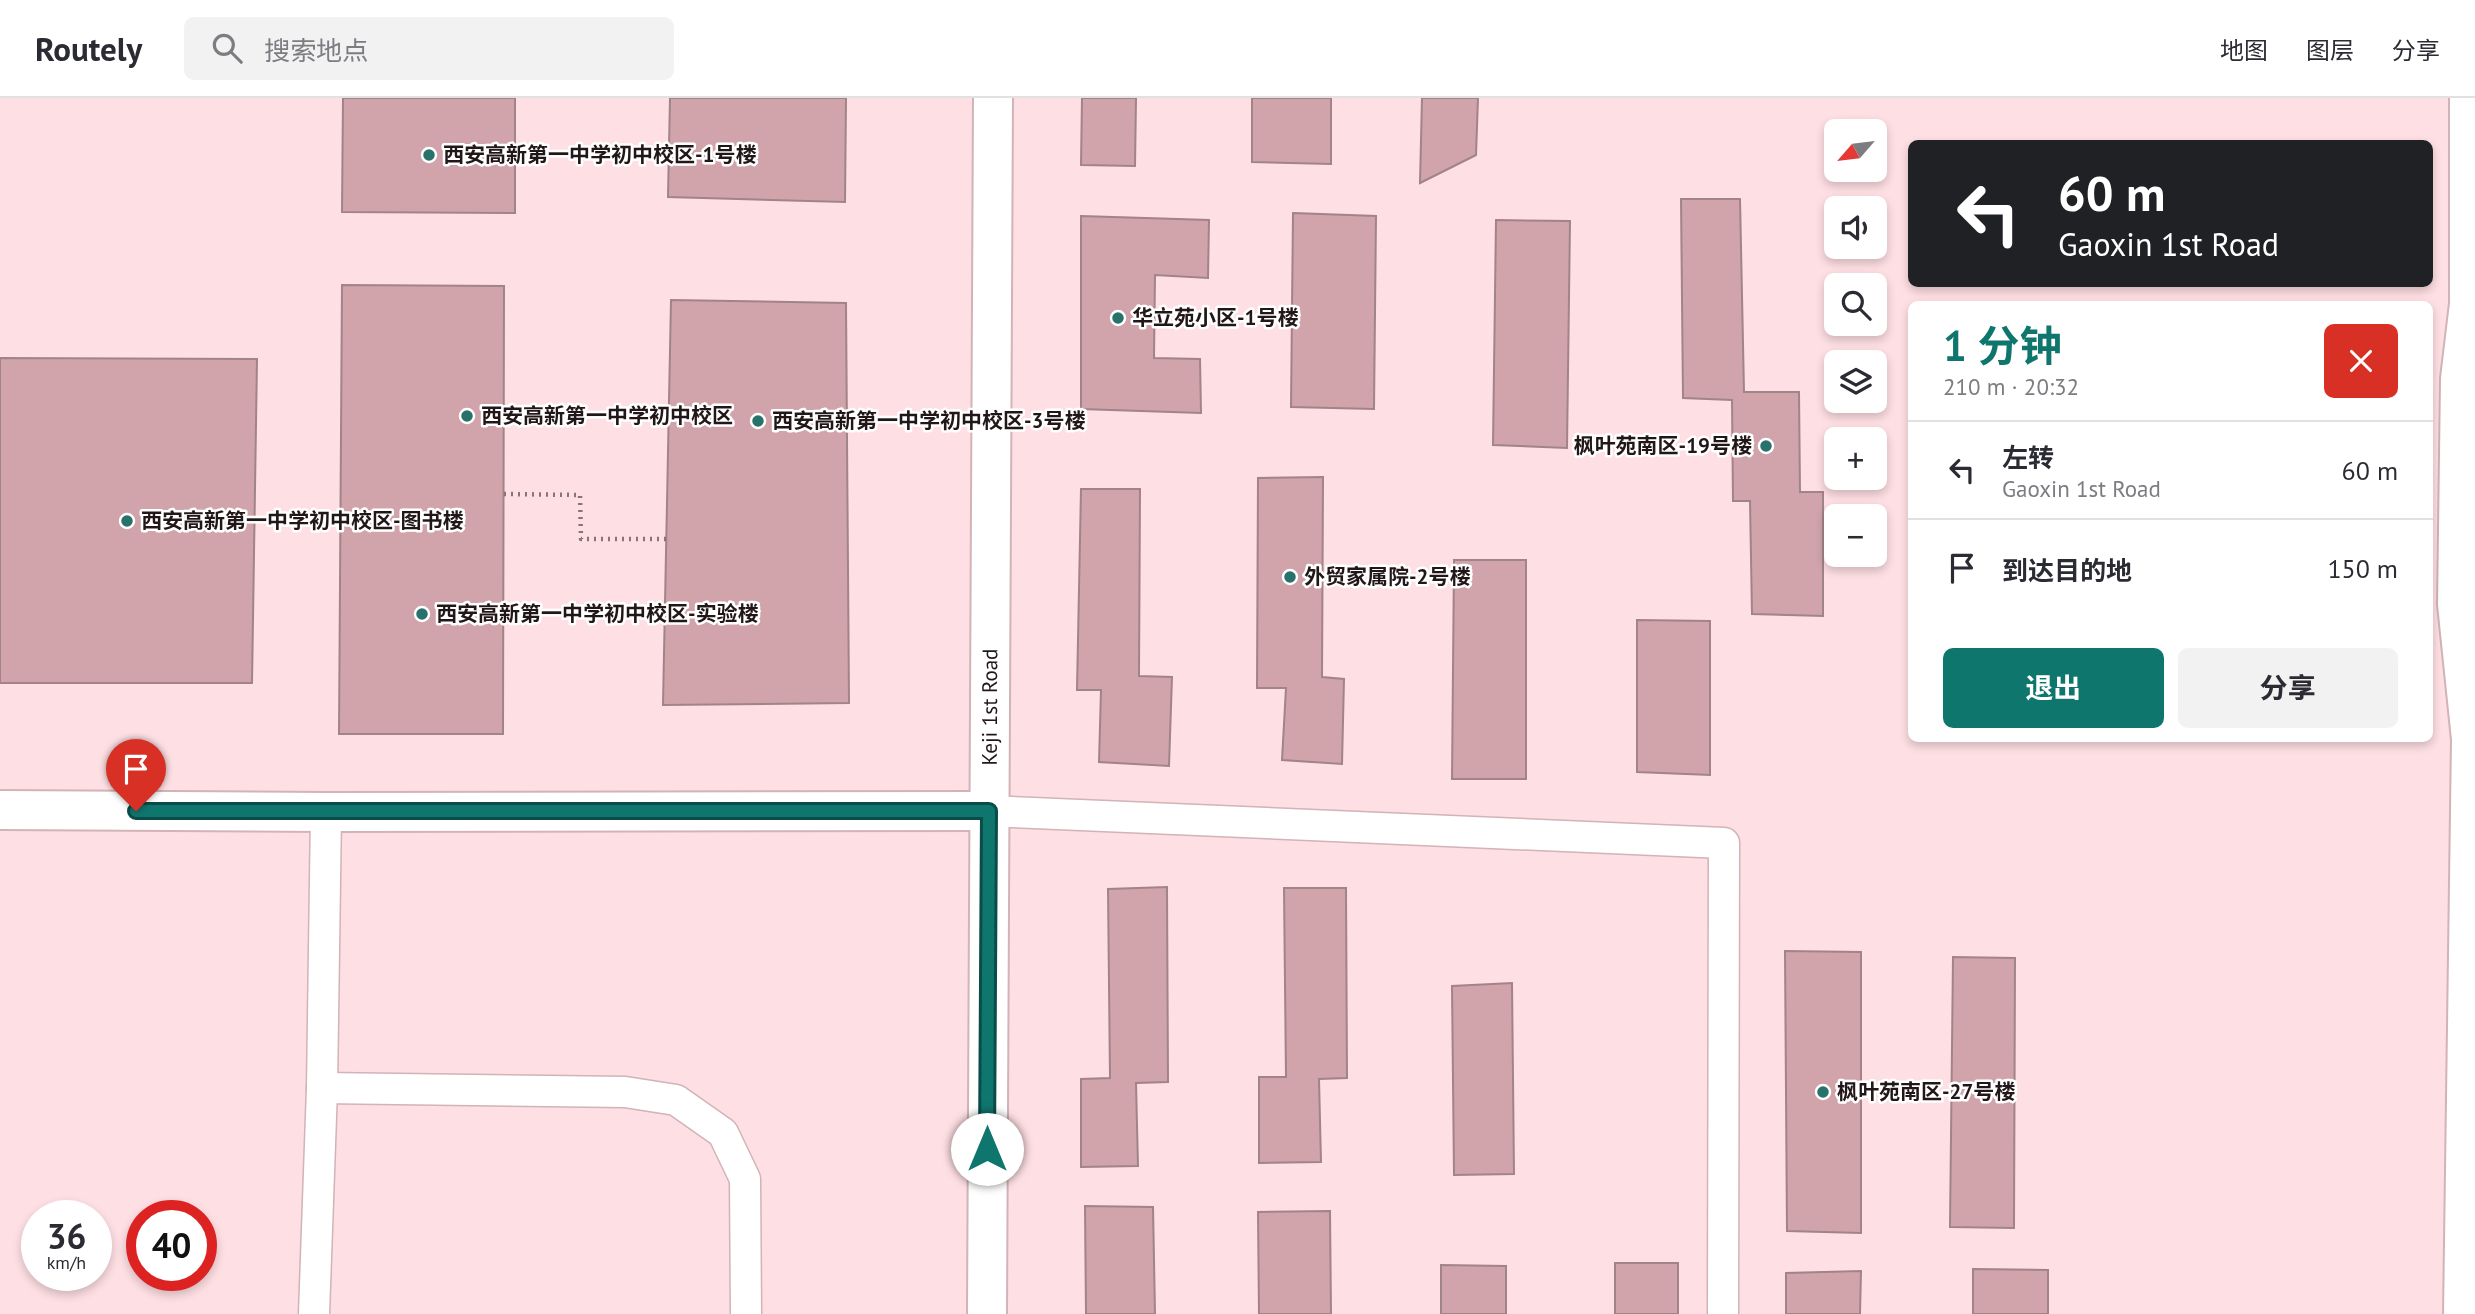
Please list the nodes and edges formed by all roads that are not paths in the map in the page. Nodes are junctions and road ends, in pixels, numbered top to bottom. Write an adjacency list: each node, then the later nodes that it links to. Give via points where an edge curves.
1 (993, 98): 5 (street, Keji 1st Road)
2 (2469, 98): 3 (street, via 2469,304 2460,379 2457,604)
3 (2473, 796): 7 (street)
4 (0, 810): 6 (street)
5 (989, 811): 6 (street); 11 (street, Keji 1st Road); 12 (street, via 1724,843)
6 (326, 812): 8 (street)
7 (2472, 842): 13 (street)
8 (322, 1088): 9 (street); 10 (street, via 625,1092 676,1100 723,1133 745,1179)
9 (314, 1314)
10 (746, 1314)
11 (987, 1314)
12 (1723, 1314)
13 (2463, 1314)

